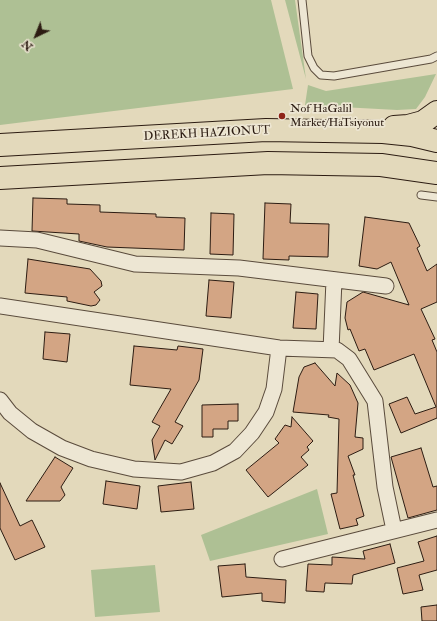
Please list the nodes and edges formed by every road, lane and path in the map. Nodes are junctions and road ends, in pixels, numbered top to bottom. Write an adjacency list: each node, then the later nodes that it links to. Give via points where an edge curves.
1 (302, 0): 2 (lane, via 308,56 321,75 334,76)
2 (437, 56)
3 (437, 112): 4 (highway, via 423,122 408,126)
4 (351, 131): 5 (highway, DEREKH HAZIONUT, via 412,135); 6 (highway, DEREKH HAZIONUT, via 266,130)
5 (437, 141)
6 (0, 146)
7 (437, 173): 8 (highway, via 381,165 275,163)
8 (0, 178)
9 (421, 195): 10 (lane)
10 (437, 197)
11 (0, 238): 12 (street, via 37,240 135,264 239,268)
12 (334, 280): 13 (street); 16 (street)
13 (386, 286)
14 (0, 306): 15 (street)
15 (279, 348): 16 (street); 17 (street, via 274,389 266,412 252,433 235,451 213,462 181,472 134,470 91,459 62,448 10,413)
16 (331, 350): 19 (street, via 337,350 349,359 375,401 385,487)
17 (0, 400)
18 (437, 520): 19 (street)
19 (394, 530): 20 (street)
20 (282, 559)

